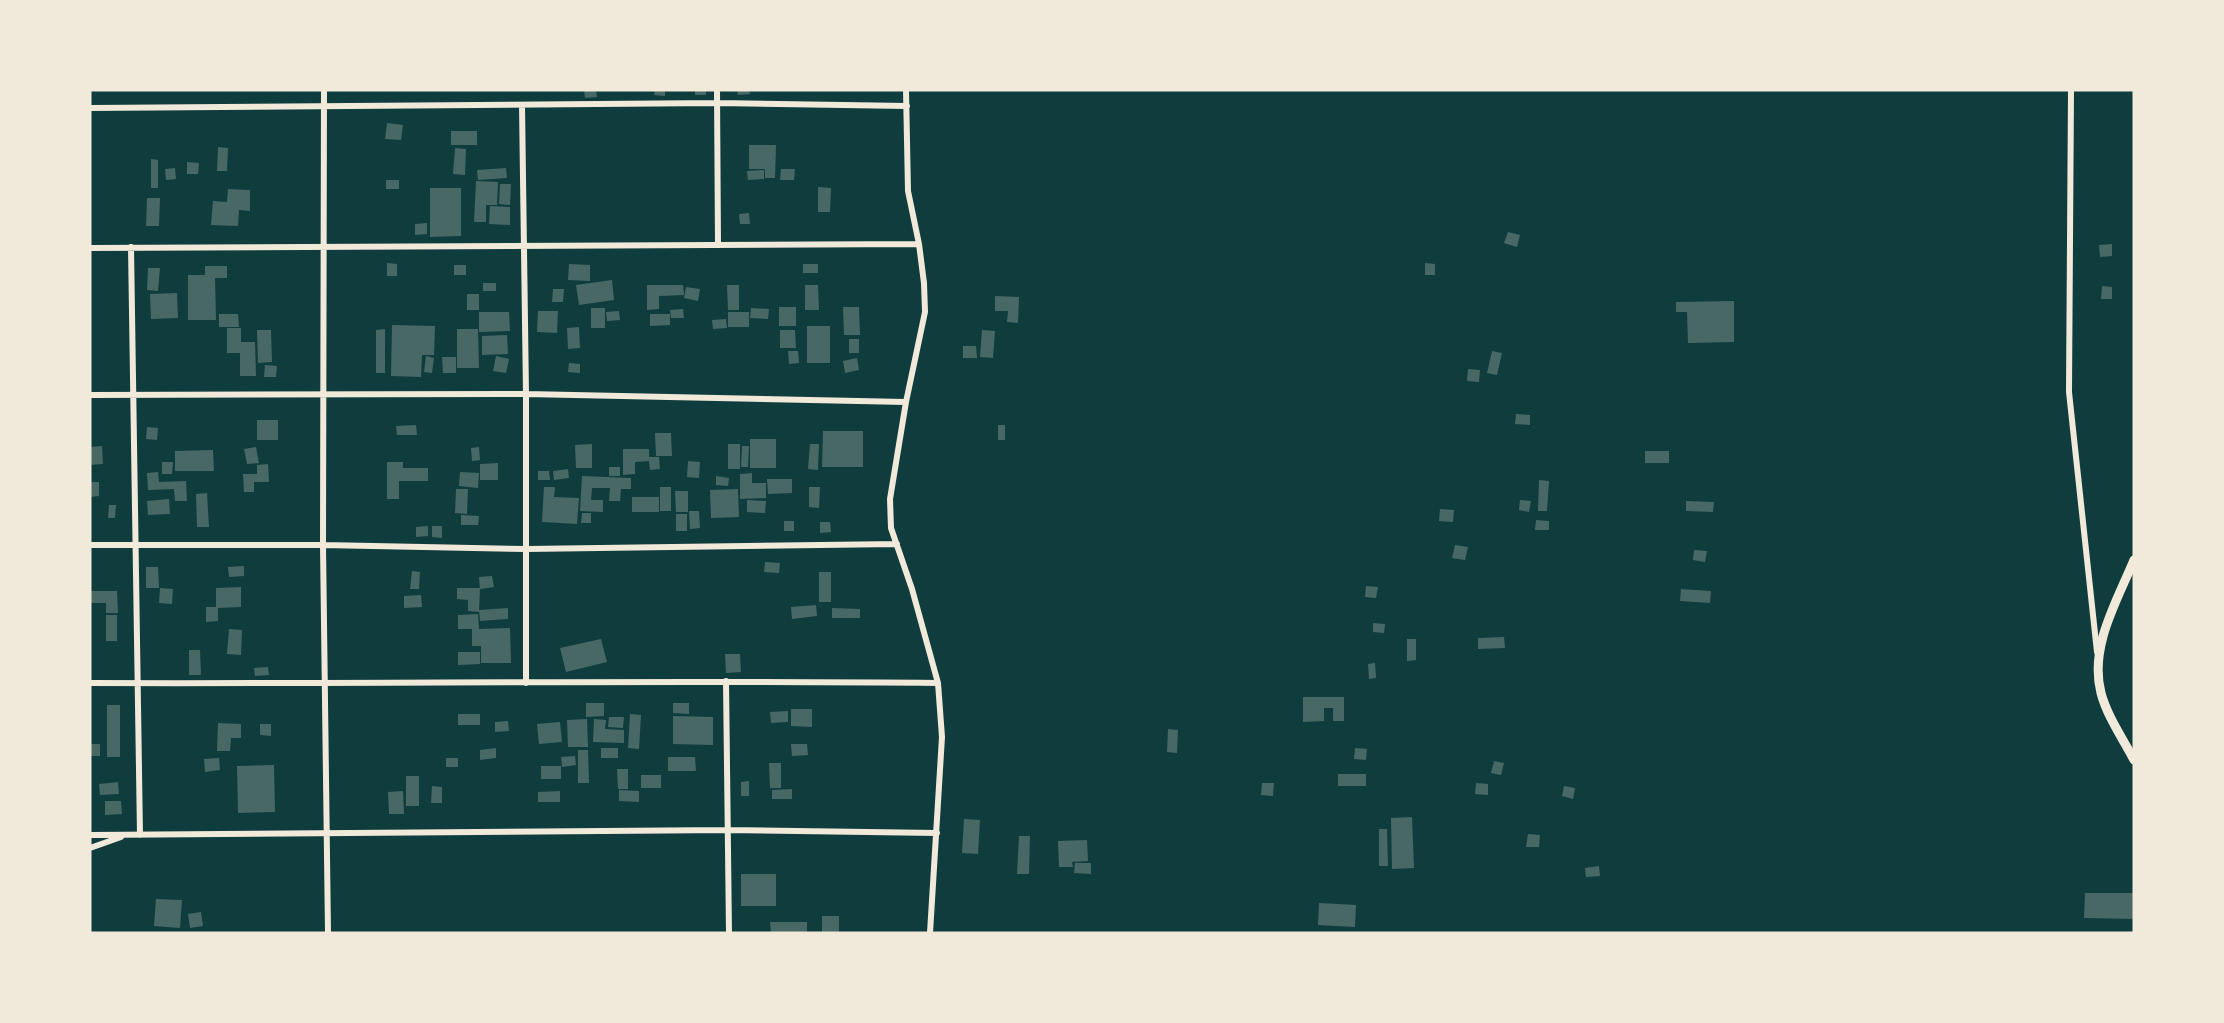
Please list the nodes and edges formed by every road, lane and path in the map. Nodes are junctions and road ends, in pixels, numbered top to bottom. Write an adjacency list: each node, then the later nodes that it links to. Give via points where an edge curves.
1 (324, 90): 6 (street)
2 (717, 90): 5 (street)
3 (906, 90): 8 (street)
4 (2072, 90): 27 (street, via 2069,392)
5 (717, 103): 7 (street); 8 (street); 11 (street)
6 (324, 105): 7 (street); 9 (street); 15 (street)
7 (522, 105): 12 (street)
8 (907, 106): 10 (street, via 908,191)
9 (90, 108)
10 (919, 244): 11 (street); 20 (street, via 925,312)
11 (718, 245): 12 (street)
12 (523, 246): 15 (street); 17 (street)
13 (131, 247): 14 (street); 15 (street); 19 (street)
14 (90, 248)
15 (324, 248): 16 (street)
16 (324, 394): 17 (street); 19 (street); 24 (street)
17 (526, 394): 20 (street); 25 (street)
18 (90, 395): 19 (street)
19 (134, 395): 23 (street)
20 (906, 402): 21 (street, via 890,499 891,528)
21 (897, 544): 25 (street); 31 (street)
22 (90, 545): 23 (street)
23 (136, 545): 24 (street); 32 (street)
24 (323, 545): 25 (street); 33 (street)
25 (526, 549): 30 (street)
26 (2134, 560): 27 (street, via 2104,633)
27 (2098, 666): 34 (street, via 2101,694)
28 (726, 681): 30 (street); 31 (street); 35 (street)
29 (90, 683): 32 (street)
30 (526, 683): 33 (street)
31 (938, 683): 37 (street, via 942,737)
32 (137, 684): 33 (street); 40 (street)
33 (326, 684): 36 (street)
34 (2134, 760)
35 (728, 830): 36 (street); 37 (street); 43 (street)
36 (327, 833): 40 (street); 42 (street)
37 (937, 833): 44 (street)
38 (90, 835): 39 (street)
39 (127, 835): 40 (street); 41 (street)
40 (140, 835)
41 (90, 848)
42 (328, 933)
43 (729, 933)
44 (930, 933)

